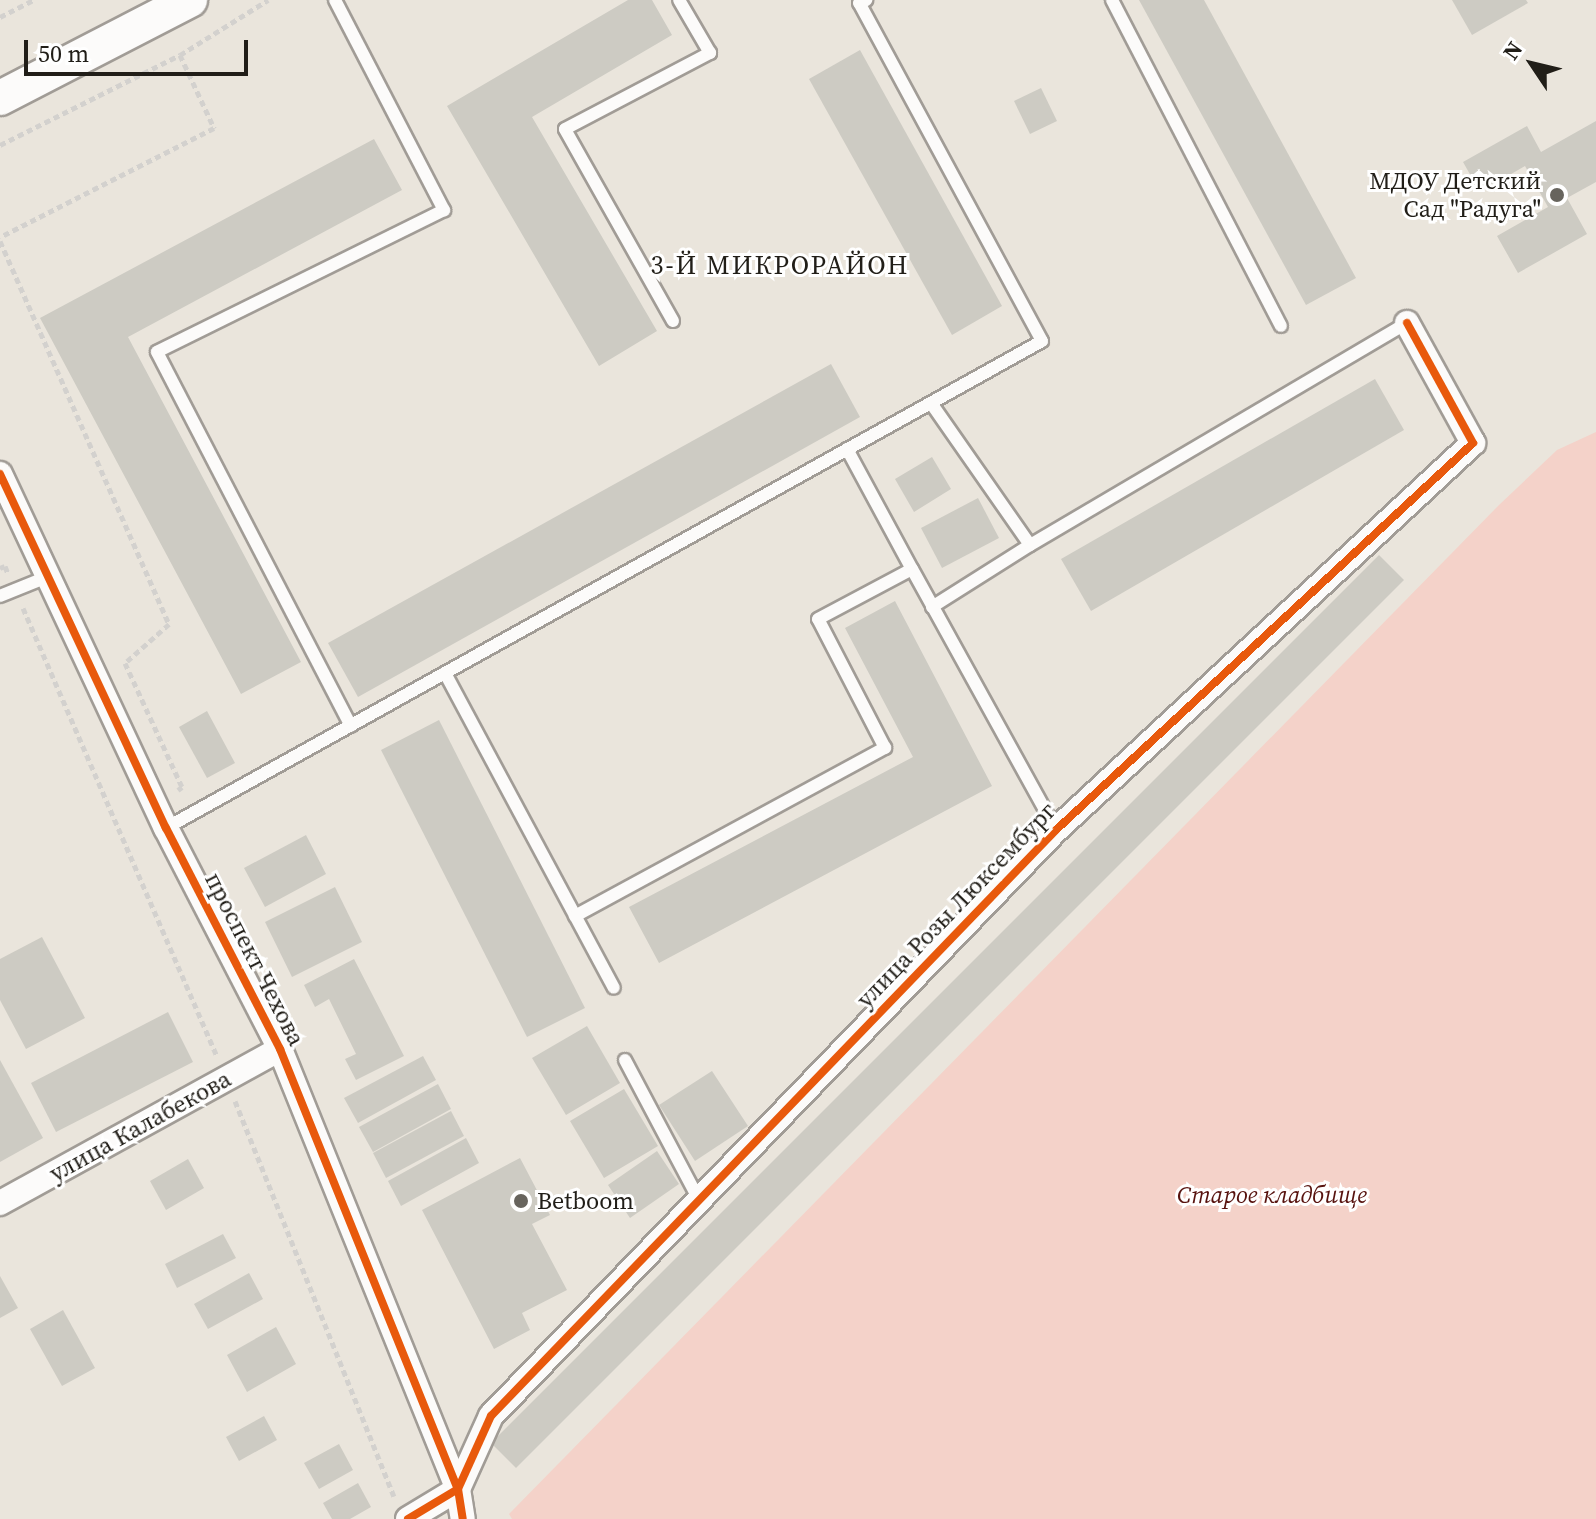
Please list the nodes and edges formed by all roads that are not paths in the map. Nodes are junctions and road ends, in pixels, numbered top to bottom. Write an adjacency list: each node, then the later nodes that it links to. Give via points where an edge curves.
1 (190, 0): 6 (main road)
2 (335, 0): 19 (lane, via 444,210 157,352)
3 (679, 0): 7 (lane, via 710,53 565,129)
4 (866, 0): 10 (lane, via 859,3 1042,341)
5 (1112, 0): 9 (lane)
6 (0, 98)
7 (673, 321)
8 (1407, 323): 13 (lane); 21 (street, улица Розы Люксембург, via 1473,443)
9 (1281, 326)
10 (931, 403): 11 (lane); 13 (lane)
11 (847, 449): 14 (lane); 18 (lane)
12 (0, 474): 15 (street, проспект Чехова)
13 (1030, 545): 17 (lane)
14 (912, 569): 17 (lane); 22 (lane, via 818,619 885,748)
15 (47, 577): 16 (lane); 20 (street, проспект Чехова)
16 (0, 596)
17 (932, 607): 21 (lane)
18 (445, 673): 19 (lane); 22 (lane)
19 (351, 726): 20 (lane)
20 (166, 828): 24 (street, проспект Чехова)
21 (1056, 830): 26 (street, улица Розы Люксембург)
22 (575, 916): 23 (lane)
23 (614, 988)
24 (280, 1049): 27 (street, улица Калабекова); 28 (street, проспект Чехова)
25 (625, 1060): 26 (lane)
26 (699, 1200): 28 (street, улица Розы Люксембург, via 491,1416)
27 (0, 1203)
28 (458, 1489): 29 (street); 30 (street, проспект Чехова)
29 (403, 1512)
30 (463, 1519)

